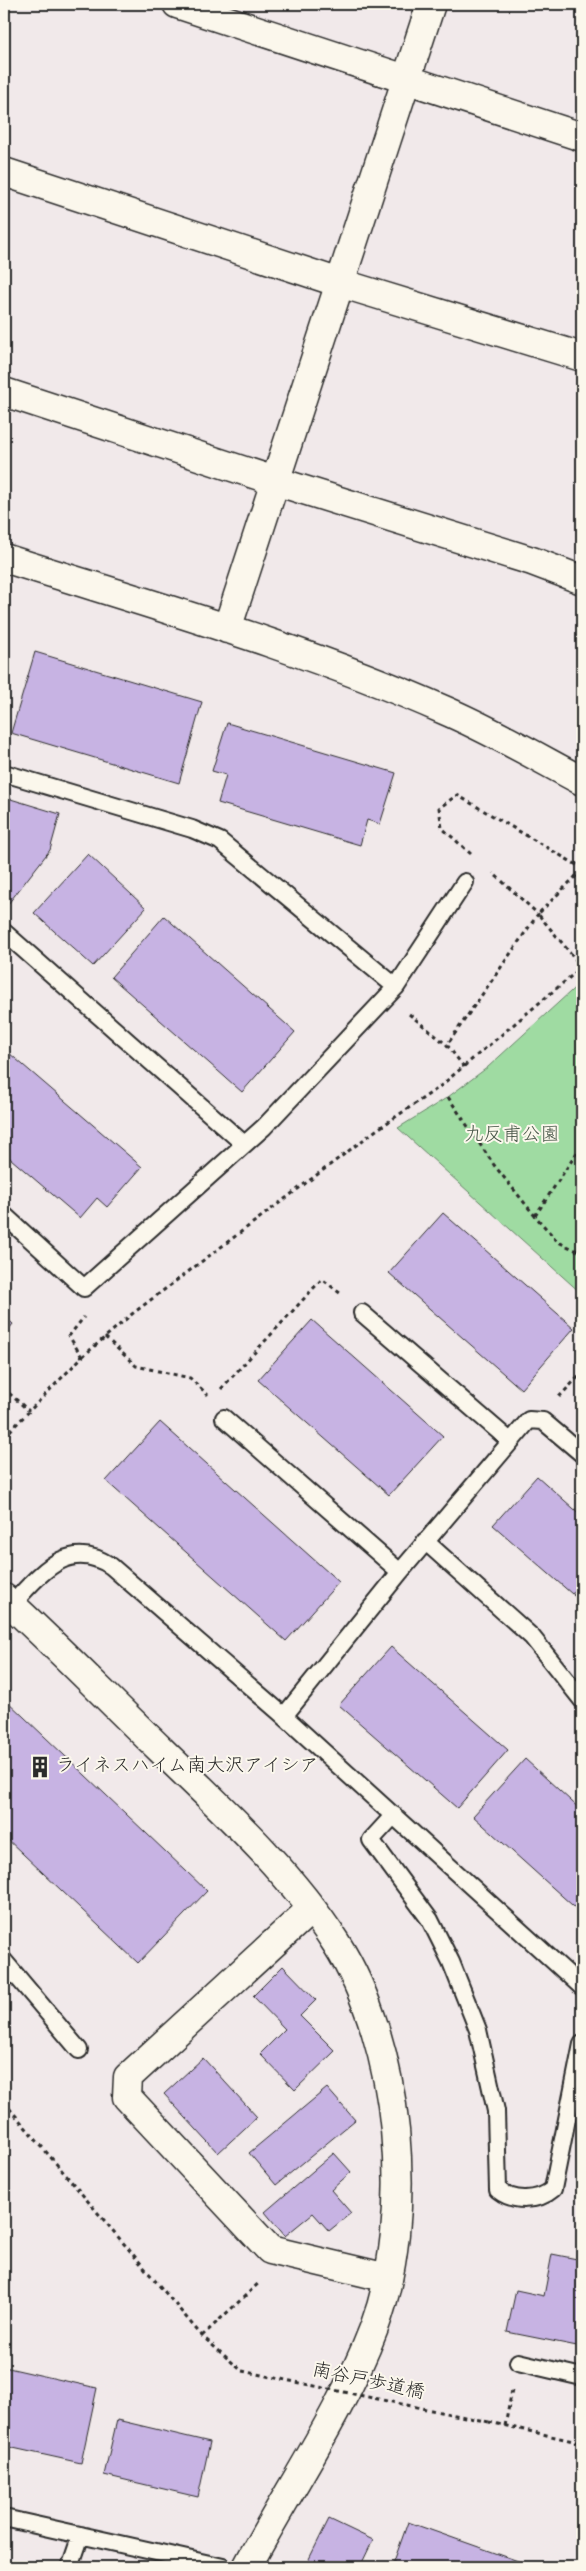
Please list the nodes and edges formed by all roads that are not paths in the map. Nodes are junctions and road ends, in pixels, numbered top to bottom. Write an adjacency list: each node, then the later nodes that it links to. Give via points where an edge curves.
1 (178, 4): 3 (street)
2 (431, 4): 3 (street)
3 (407, 79): 4 (street); 6 (street)
4 (582, 138)
5 (4, 172): 6 (street)
6 (340, 283): 7 (street); 9 (street)
7 (582, 357)
8 (4, 392): 9 (street)
9 (275, 481): 11 (street, via 532,561); 12 (street)
10 (4, 558): 12 (street)
11 (582, 580)
12 (227, 629): 14 (street, via 368,678 446,710)
13 (4, 773): 17 (lane, via 192,829 220,841)
14 (582, 781)
15 (464, 882): 17 (lane)
16 (4, 932): 18 (lane)
17 (392, 992): 18 (lane)
18 (244, 1144): 19 (lane, via 84,1288)
19 (4, 1215)
20 (362, 1313): 22 (lane)
21 (224, 1418): 25 (lane)
22 (510, 1441): 23 (lane, via 529,1420 543,1421); 24 (lane)
23 (582, 1454)
24 (425, 1542): 25 (lane); 27 (lane, via 532,1637)
25 (400, 1572): 28 (lane)
26 (8, 1601): 28 (lane, via 64,1558 82,1555 103,1561); 30 (street, via 217,1804)
27 (582, 1700)
28 (284, 1716): 29 (lane)
29 (394, 1815): 32 (lane); 33 (lane, via 371,1840 430,1920 478,2030 496,2111 498,2190 505,2196 536,2199 553,2190)
30 (311, 1909): 35 (street, via 336,1944 368,2010 392,2109 399,2175 395,2236); 35 (street, via 128,2076 127,2097 270,2250)
31 (4, 1961): 34 (lane)
32 (582, 1987)
33 (582, 2044)
34 (79, 2050)
35 (388, 2278): 42 (street, via 374,2326 357,2367)
36 (518, 2362): 37 (lane)
37 (582, 2377)
38 (4, 2518): 39 (lane)
39 (81, 2535): 40 (lane); 41 (lane)
40 (70, 2567)
41 (223, 2567)
42 (246, 2567)

